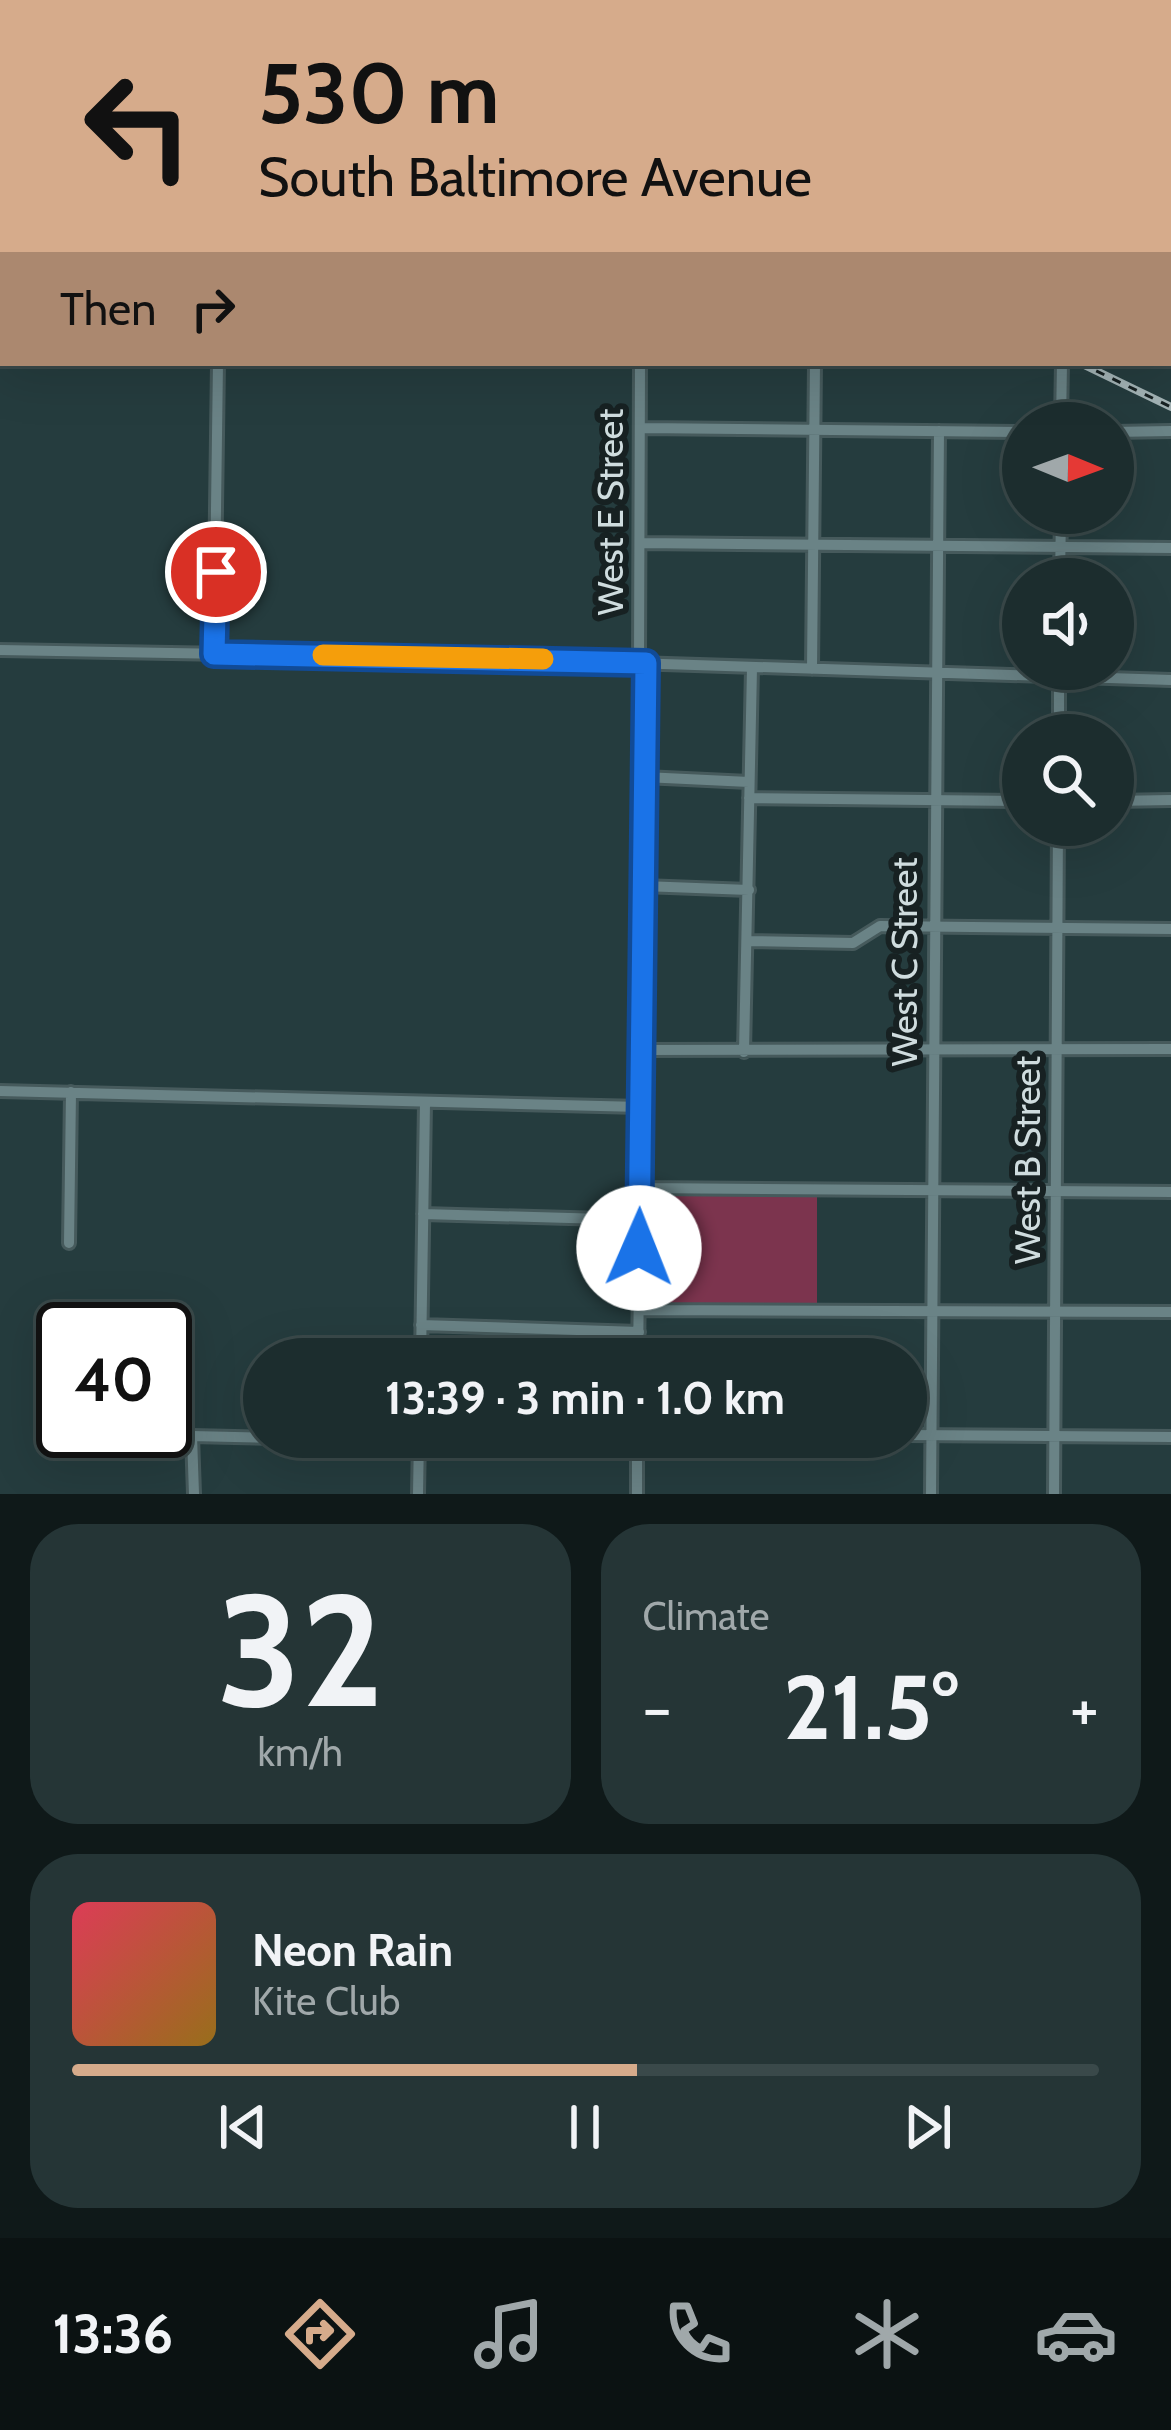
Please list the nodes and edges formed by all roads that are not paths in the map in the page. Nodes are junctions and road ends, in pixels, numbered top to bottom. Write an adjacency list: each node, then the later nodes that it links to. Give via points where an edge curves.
1 (218, 366): 20 (street)
2 (640, 366): 6 (street, West E Street)
3 (815, 366): 7 (street)
4 (1062, 366): 5 (street)
5 (1061, 402)
6 (643, 428): 7 (street); 13 (street, West E Street)
7 (814, 429): 8 (street); 14 (street)
8 (939, 430): 10 (street); 15 (street, West C Street)
9 (1171, 431): 11 (street)
10 (1002, 432)
11 (1134, 432)
12 (1060, 534): 16 (street)
13 (641, 543): 14 (street); 21 (street, West E Street)
14 (813, 546): 15 (street); 23 (street)
15 (936, 547): 16 (street); 24 (street, West C Street)
16 (1060, 548): 17 (street); 18 (street)
17 (1171, 548)
18 (1060, 558)
19 (0, 650): 20 (street)
20 (214, 654): 21 (street)
21 (643, 662): 22 (street); 28 (street, West E Street)
22 (752, 668): 23 (street); 29 (street)
23 (812, 669): 24 (street)
24 (934, 673): 25 (street); 32 (street, West C Street)
25 (1002, 673)
26 (1134, 678): 27 (street)
27 (1171, 680)
28 (644, 776): 29 (street); 36 (street, West E Street)
29 (749, 782): 30 (street)
30 (749, 798): 32 (street); 37 (street)
31 (1171, 800): 34 (street)
32 (934, 801): 33 (street); 38 (street, West C Street)
33 (1002, 801)
34 (1134, 801)
35 (1058, 846): 39 (street, West B Street)
36 (643, 886): 37 (street); 45 (street, West E Street)
37 (749, 890): 41 (street)
38 (934, 926): 39 (street); 41 (street, via 880,926 853,943); 42 (street, West C Street)
39 (1058, 927): 40 (street); 43 (street, West B Street)
40 (1171, 928)
41 (748, 940): 46 (street)
42 (934, 1048): 43 (street); 46 (street); 54 (street, West C Street)
43 (1057, 1048): 44 (street); 52 (street, West B Street)
44 (1171, 1049)
45 (641, 1050): 46 (street); 50 (street, West E Street)
46 (744, 1052)
47 (0, 1091): 48 (street)
48 (71, 1092): 49 (street); 57 (street)
49 (425, 1103): 50 (street); 55 (street)
50 (641, 1107): 51 (street, West E Street)
51 (640, 1188): 54 (street); 56 (street, West E Street)
52 (1058, 1192): 53 (street); 54 (street); 61 (street, West B Street)
53 (1171, 1192)
54 (933, 1193): 59 (street, West C Street)
55 (423, 1214): 56 (street); 62 (street)
56 (640, 1220): 58 (street, West E Street)
57 (69, 1243)
58 (639, 1310): 59 (street); 63 (street, West E Street)
59 (932, 1312): 61 (street); 67 (street, West C Street)
60 (1171, 1312): 61 (street)
61 (1057, 1313): 68 (street, West B Street)
62 (421, 1325): 63 (street); 64 (street)
63 (639, 1332): 65 (street, West E Street)
64 (421, 1338)
65 (639, 1338)
66 (927, 1435): 67 (street)
67 (931, 1435): 68 (street); 76 (street, West C Street)
68 (1056, 1436): 70 (street); 77 (street, West B Street)
69 (243, 1437): 73 (street, via 192,1436)
70 (1171, 1437)
71 (419, 1458): 74 (street)
72 (638, 1458): 75 (street)
73 (194, 1494)
74 (418, 1494)
75 (637, 1494)
76 (931, 1494)
77 (1054, 1494)

